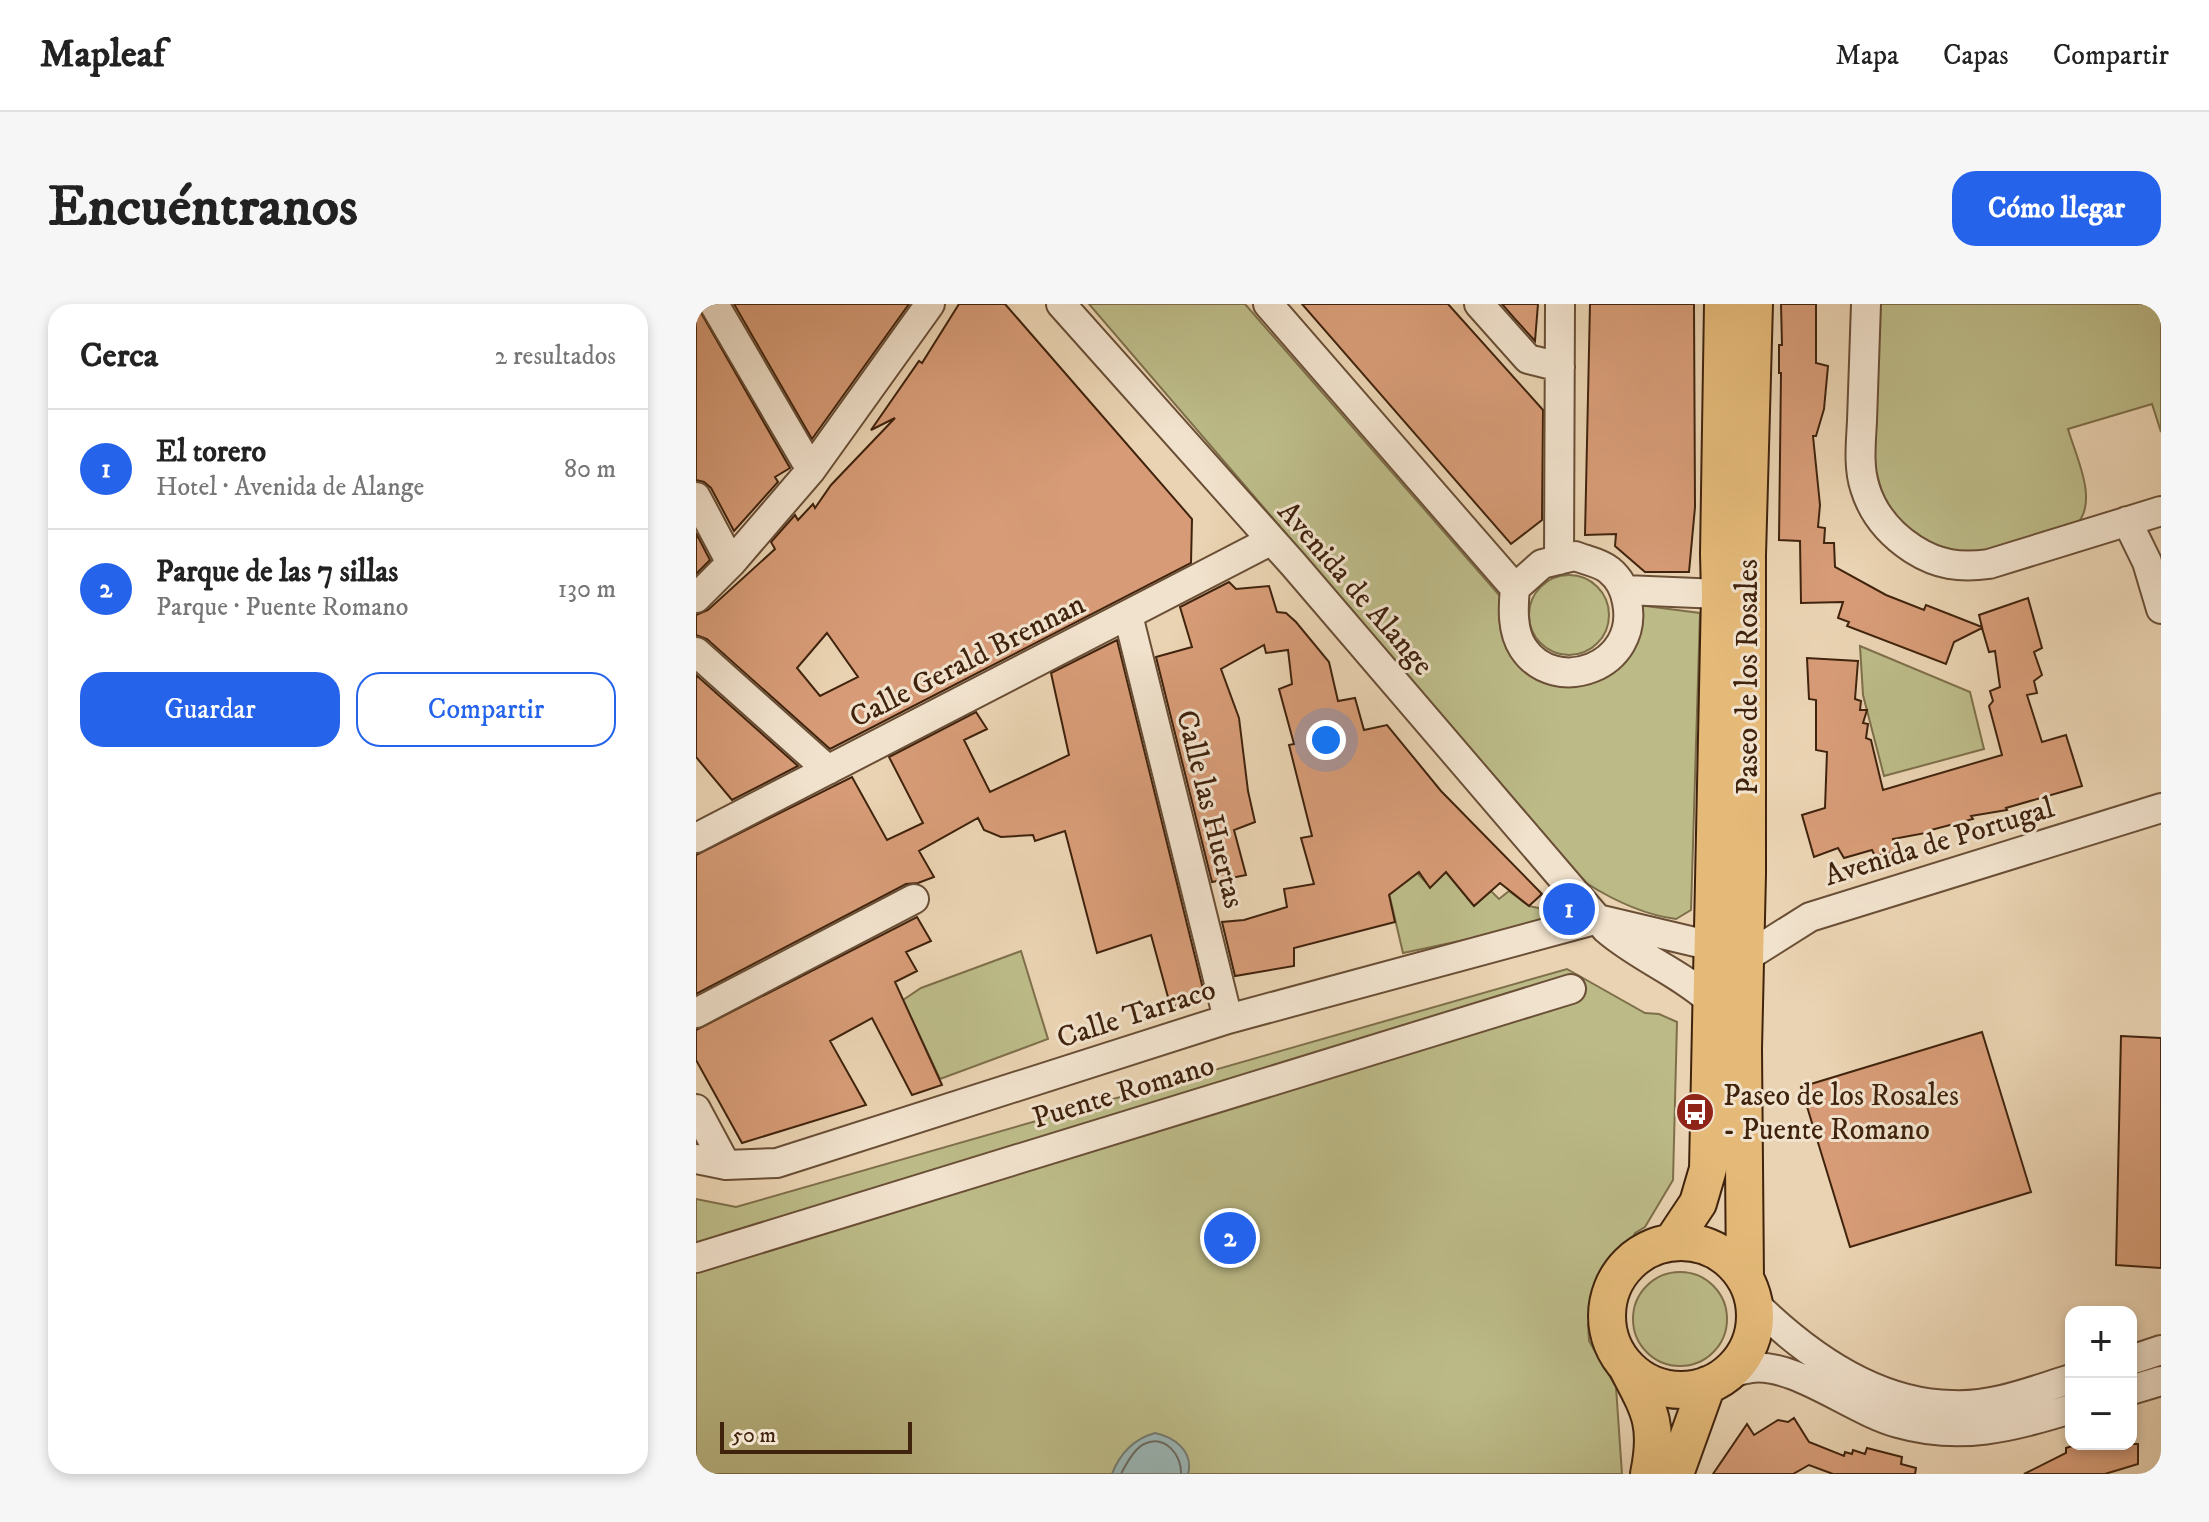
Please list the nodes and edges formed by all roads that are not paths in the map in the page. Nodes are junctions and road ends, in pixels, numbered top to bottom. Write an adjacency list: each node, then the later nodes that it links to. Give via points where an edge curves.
1 (714, 304): 11 (street)
2 (930, 304): 11 (street)
3 (1061, 304): 15 (street, Avenida de Alange)
4 (1268, 304): 18 (street)
5 (1479, 304): 10 (street, via 1528,359)
6 (1560, 304): 10 (street)
7 (1723, 304): 20 (main road, Paseo de los Rosales)
8 (1754, 304): 31 (main road, Paseo de los Rosales)
9 (1866, 304): 14 (street, via 1864,486 1878,518 1906,545 1927,558 1968,567)
10 (1560, 367): 16 (street)
11 (811, 470): 17 (street)
12 (696, 497): 17 (street)
13 (2161, 511): 14 (street)
14 (2127, 521): 22 (street)
15 (1270, 541): 23 (street, Calle Gerald Brennan); 29 (street, Avenida de Alange)
16 (1559, 560): 18 (street, via 1542,564); 19 (street, via 1575,556 1609,570)
17 (731, 563): 21 (street)
18 (1515, 588): 19 (street, via 1513,617 1523,648 1544,666 1576,673 1605,663 1623,642 1630,617)
19 (1625, 590): 20 (street)
20 (1720, 594): 30 (main road, Paseo de los Rosales)
21 (696, 598)
22 (2161, 609)
23 (1128, 615): 25 (street, Calle Gerald Brennan); 35 (street, Calle las Huertas)
24 (696, 652): 25 (street)
25 (828, 770): 27 (street, Calle Gerald Brennan)
26 (2161, 808): 31 (street, Avenida de Portugal, via 1810,917)
27 (696, 838)
28 (914, 899): 34 (street)
29 (1598, 919): 30 (street); 33 (street, Avenida de Alange, via 1636,953); 35 (street, Calle Tarraco)
30 (1712, 946): 33 (main road, Paseo de los Rosales); 36 (street, Paseo de los Rosales, via 1727,977)
31 (1745, 958): 36 (main road, Paseo de los Rosales)
32 (1571, 989): 41 (street, Puente Romano)
33 (1711, 1001): 40 (main road, Paseo de los Rosales, via 1708,1169 1698,1203)
34 (696, 1013)
35 (1228, 1019): 39 (street, Calle Tarraco, via 777,1163)
36 (1743, 1049): 42 (main road, Paseo de los Rosales)
37 (696, 1109): 39 (street)
38 (696, 1159): 39 (street, Calle Tarraco)
39 (726, 1165)
40 (1672, 1242): 42 (main road, via 1712,1248 1733,1263); 45 (main road, via 1635,1258 1618,1275 1608,1298 1606,1325)
41 (696, 1258)
42 (1750, 1291): 46 (main road, via 1753,1335 1744,1355); 47 (street, via 1782,1330 1836,1368 1911,1400 1953,1406 1997,1401)
43 (2161, 1350): 44 (street)
44 (2137, 1358)
45 (1628, 1369): 46 (main road, via 1665,1390); 51 (main road, via 1651,1416)
46 (1717, 1380): 50 (street, via 1752,1368 1790,1373 1875,1416 1929,1430 2011,1427); 52 (main road)
47 (2065, 1381)
48 (2161, 1381): 49 (street)
49 (2137, 1388)
50 (2065, 1411)
51 (1649, 1474)
52 (1675, 1474)

